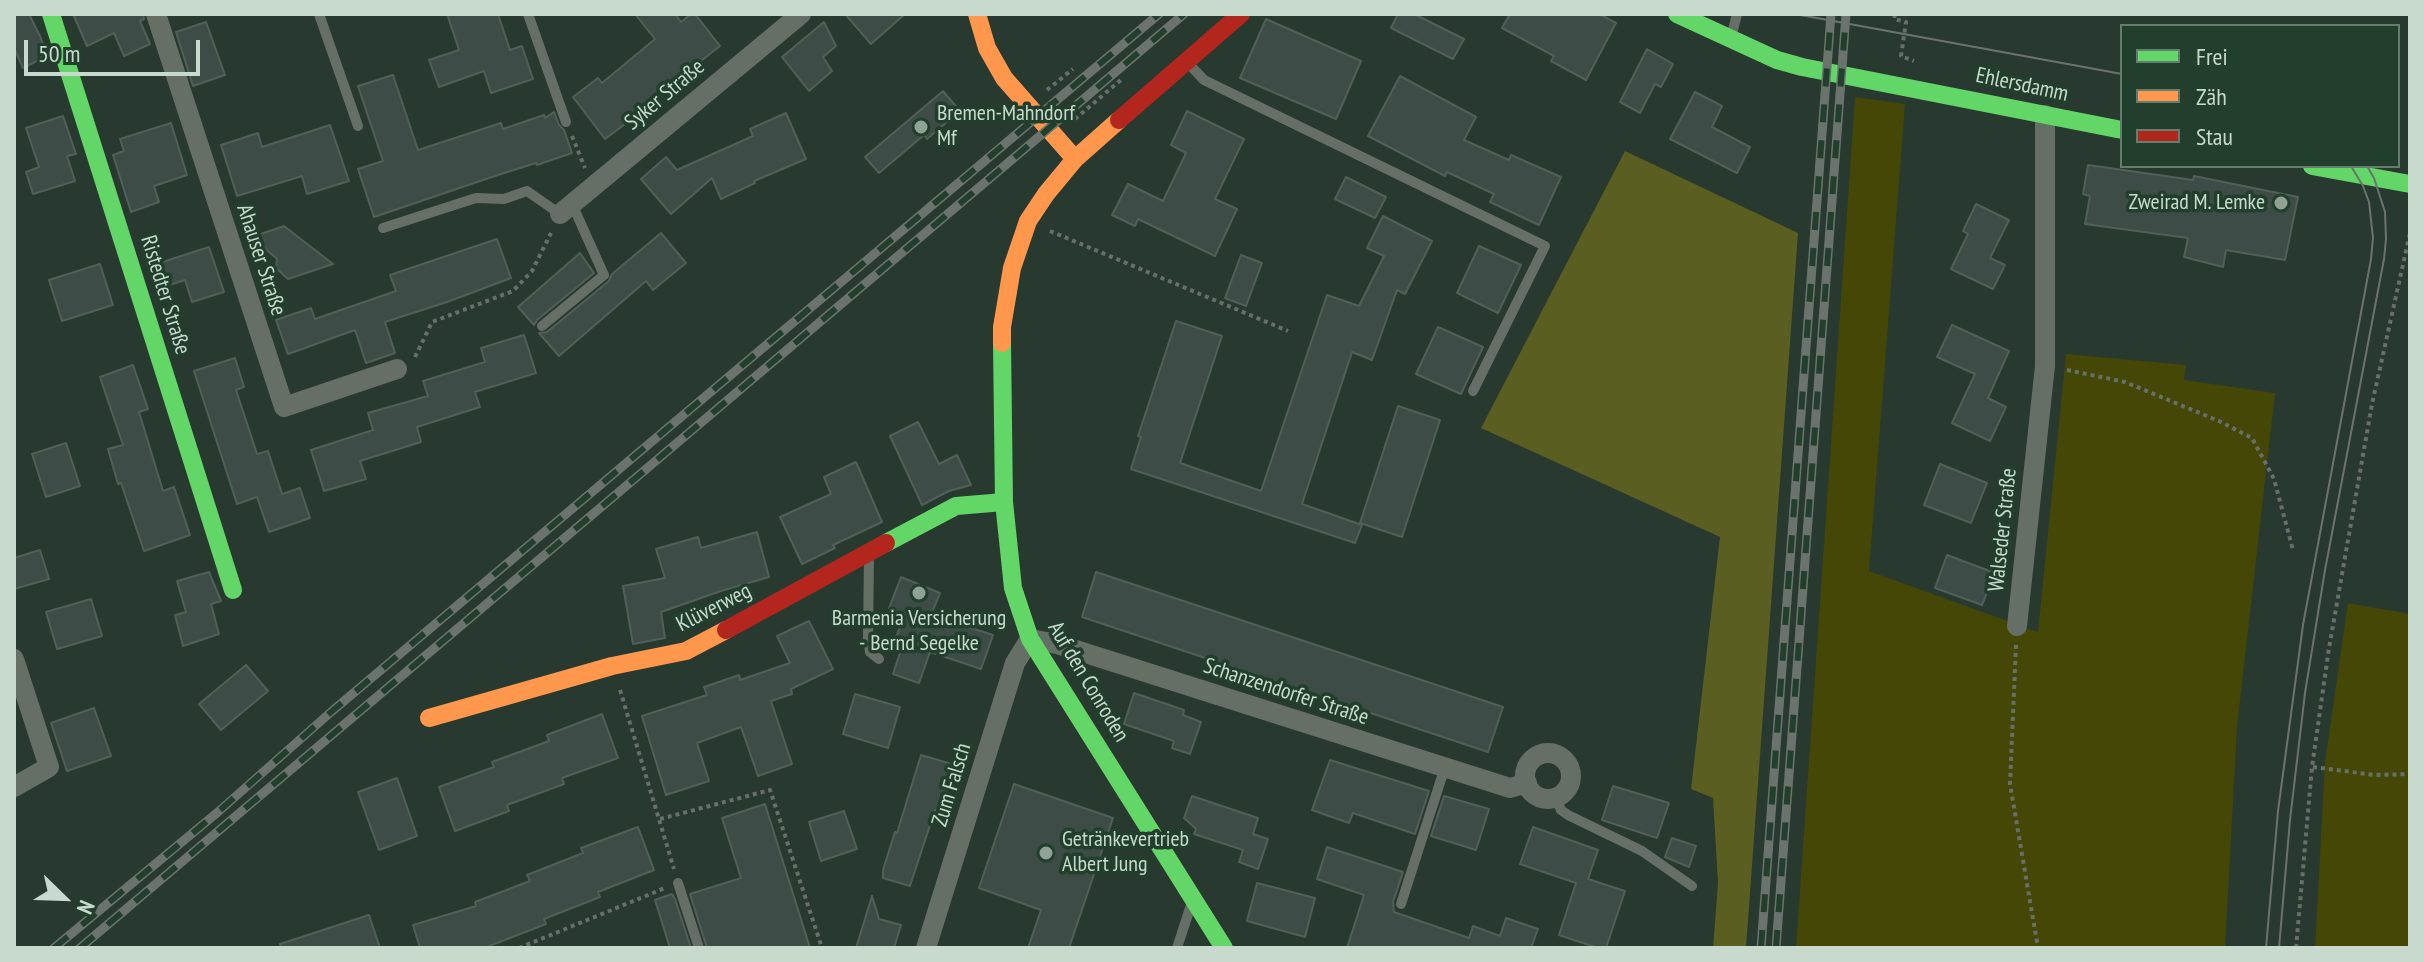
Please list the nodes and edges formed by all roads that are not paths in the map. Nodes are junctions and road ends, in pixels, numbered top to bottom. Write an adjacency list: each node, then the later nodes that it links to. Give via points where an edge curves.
1 (51, 14): 26 (street, Ristedter Straße)
2 (156, 14): 22 (street, Ahauser Straße, via 284,407)
3 (319, 14): 14 (lane)
4 (528, 14): 13 (lane)
5 (801, 14): 19 (street, Syker Straße)
6 (977, 14): 16 (street, via 987,48 1004,78)
7 (1241, 14): 11 (street, Auf den Conroden)
8 (1677, 14): 10 (street, Ehlersdamm)
9 (1737, 14): 10 (lane)
10 (1730, 40): 12 (street, Ehlersdamm, via 1802,67)
11 (1186, 61): 16 (street, Auf den Conroden); 23 (lane, via 1204,80 1545,246)
12 (2045, 115): 15 (street, Ehlersdamm); 27 (street, Walseder Straße, via 2045,366)
13 (566, 122)
14 (358, 126)
15 (2120, 130)
16 (1075, 159): 24 (street, Auf den Conroden, via 1028,221 1012,268 1002,327)
17 (2323, 168): 18 (street)
18 (2410, 184)
19 (566, 209): 20 (lane, via 527,191 504,199 476,198); 21 (lane, via 604,275)
20 (383, 228)
21 (542, 326)
22 (397, 369)
23 (1473, 391)
24 (1004, 502): 25 (street, Klüverweg, via 956,506); 28 (street, Auf den Conroden, via 1013,588)
25 (869, 553): 30 (lane, via 868,638 870,652); 31 (street, Klüverweg, via 686,651 612,666)
26 (233, 590)
27 (2017, 626)
28 (1030, 639): 32 (street, Schanzendorfer Straße); 38 (street, Auf den Conroden); 41 (street, Zum Falsch, via 1015,663)
29 (14, 659): 34 (street, via 49,767)
30 (879, 659)
31 (429, 718)
32 (1445, 767): 33 (street, Schanzendorfer Straße, via 1510,788); 39 (lane)
33 (1527, 783): 35 (street, Schanzendorfer Straße, via 1538,796); 35 (street, via 1533,759 1558,755 1571,777)
34 (14, 787)
35 (1556, 798): 37 (lane, via 1568,815 1642,851)
36 (678, 883): 40 (lane)
37 (1692, 886)
38 (1193, 899): 42 (lane); 43 (street, Auf den Conroden)
39 (1401, 904)
40 (699, 948)
41 (926, 948)
42 (1177, 948)
43 (1224, 948)

